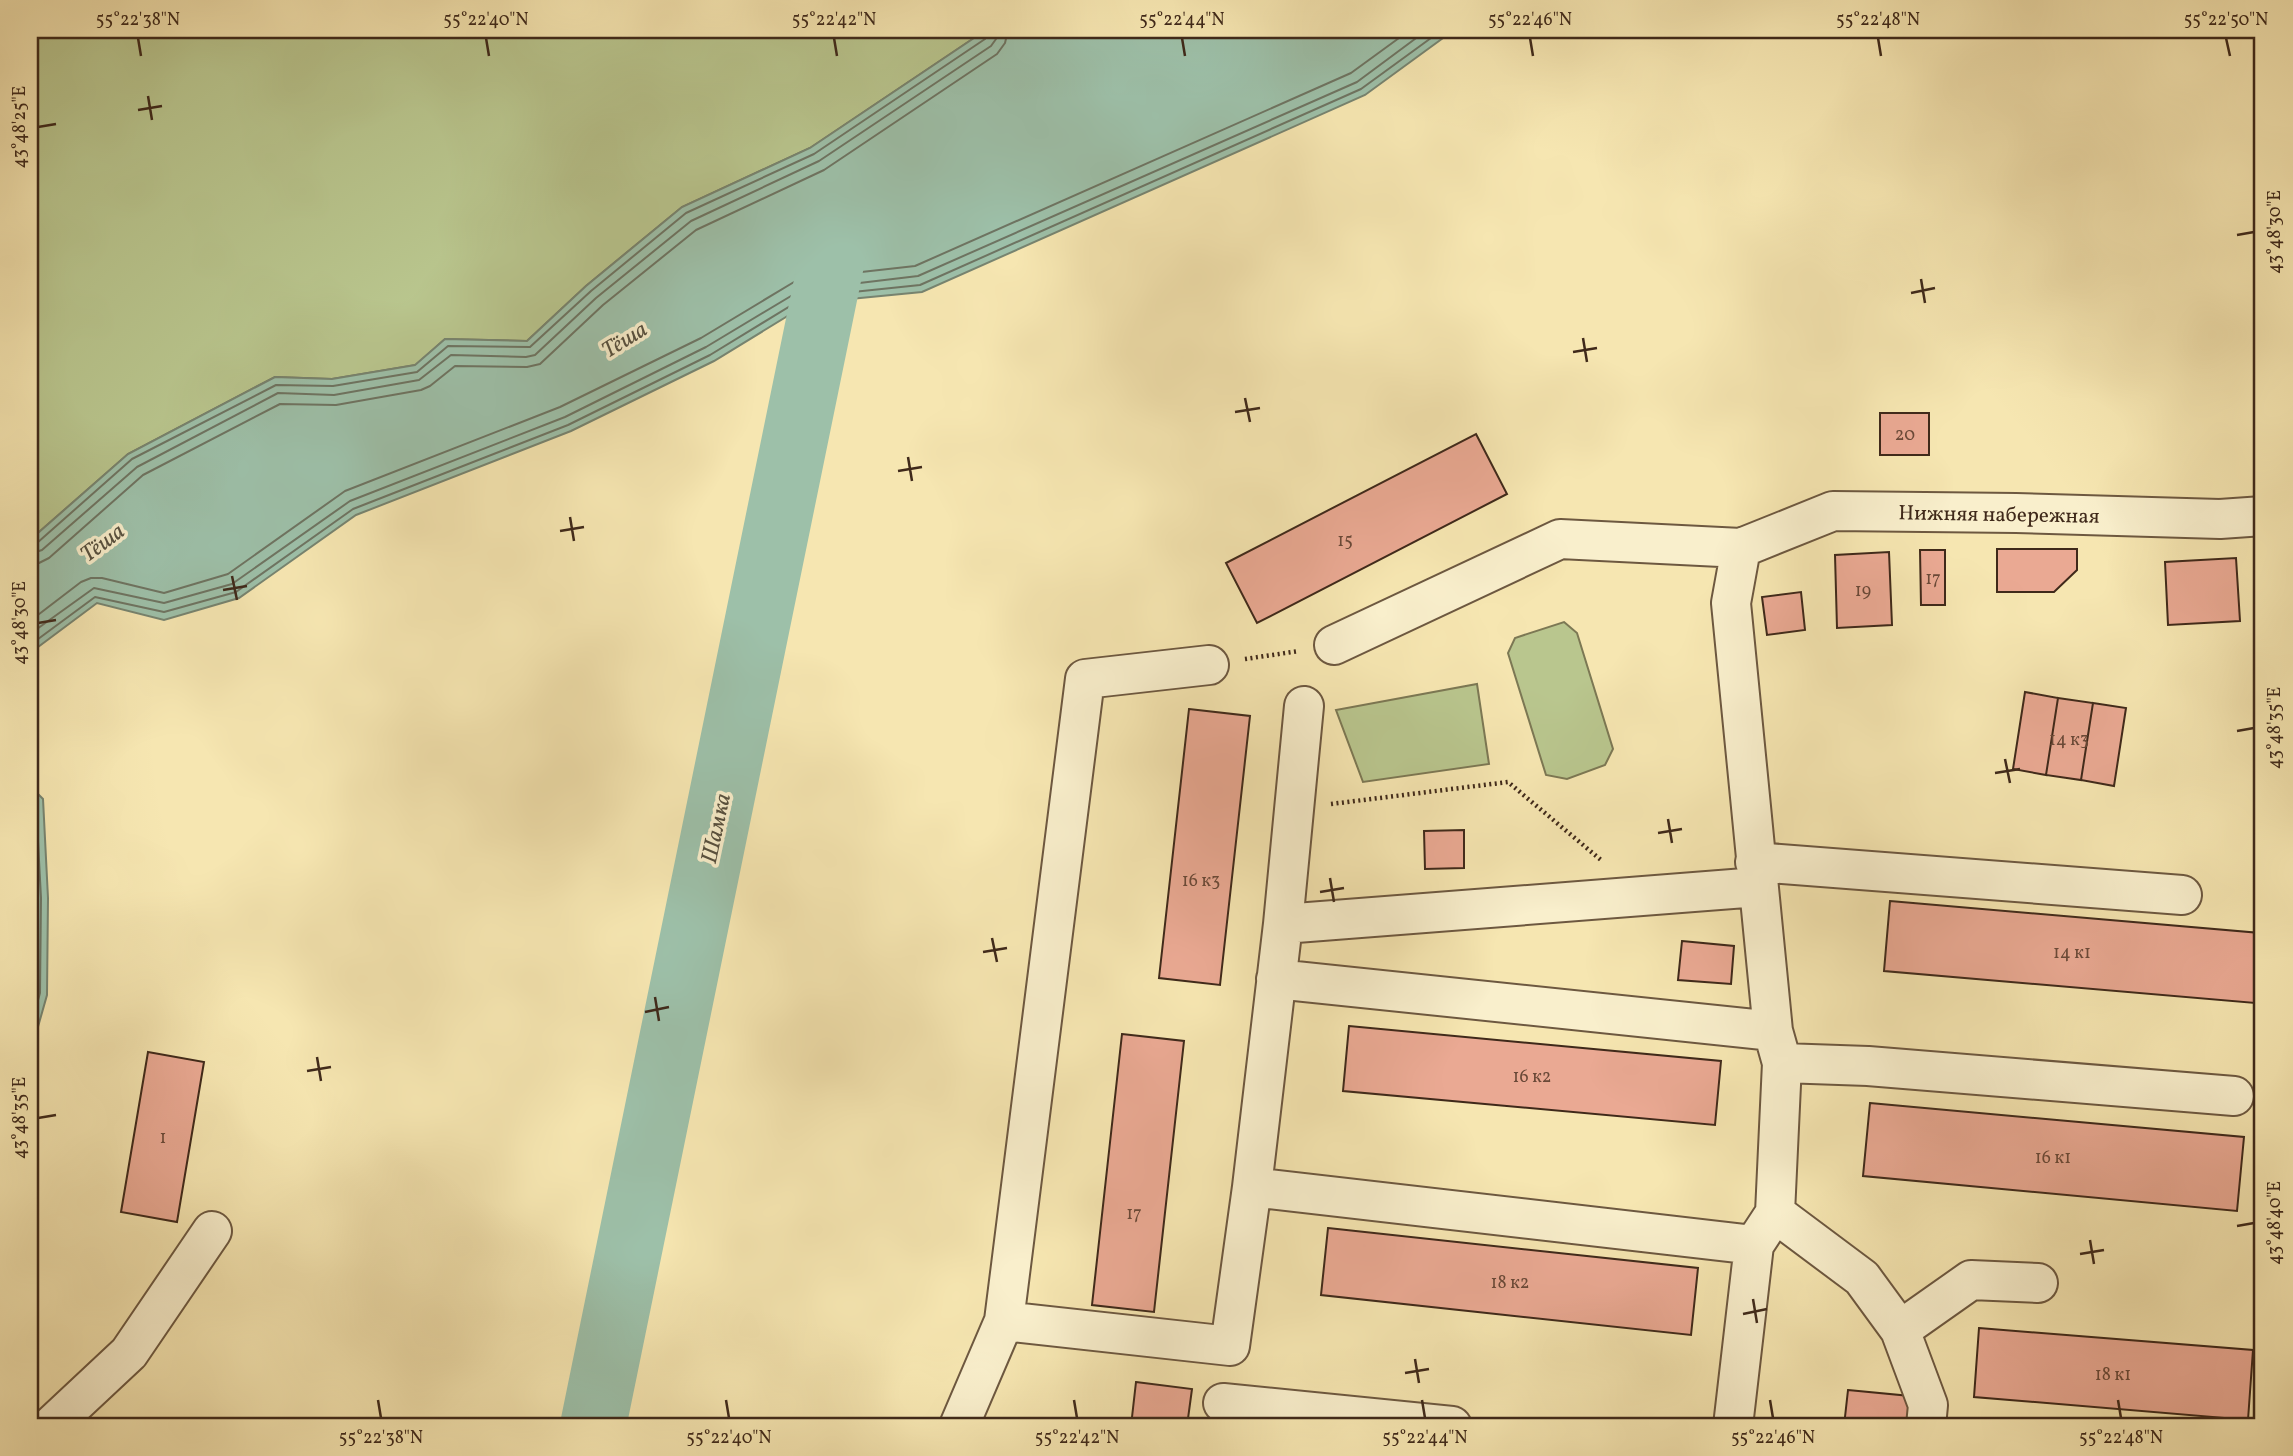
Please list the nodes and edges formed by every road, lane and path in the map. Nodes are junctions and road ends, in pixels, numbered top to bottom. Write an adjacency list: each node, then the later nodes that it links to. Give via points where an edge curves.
1 (2263, 516): 2 (street, Нижняя набережная, via 1833,511)
2 (1741, 548): 3 (street, via 1560,539); 7 (street, via 1731,603)
3 (1334, 645): 4 (path)
4 (1209, 665): 19 (street, via 1085,680)
5 (1304, 706): 6 (street)
6 (1294, 808): 9 (path, via 1508,782); 10 (street)
7 (1757, 874): 8 (street); 9 (street); 12 (street)
8 (2182, 895)
9 (1644, 896): 10 (street)
10 (1283, 924): 11 (street)
11 (1276, 979): 12 (street); 14 (street)
12 (1777, 1047): 13 (street, via 1868,1066); 15 (street)
13 (2234, 1096)
14 (1252, 1187): 17 (street); 21 (street)
15 (1775, 1213): 17 (street); 20 (street, via 1862,1278)
16 (212, 1231): 23 (street, via 129,1353)
17 (1754, 1245): 26 (street)
18 (2038, 1283): 20 (street, via 1971,1280)
19 (1004, 1321): 21 (street); 24 (street)
20 (1900, 1330): 27 (street, via 1928,1405)
21 (1230, 1346): 22 (street)
22 (1222, 1414): 25 (street)
23 (51, 1426)
24 (959, 1426)
25 (1452, 1426)
26 (1733, 1426)
27 (1926, 1426)

